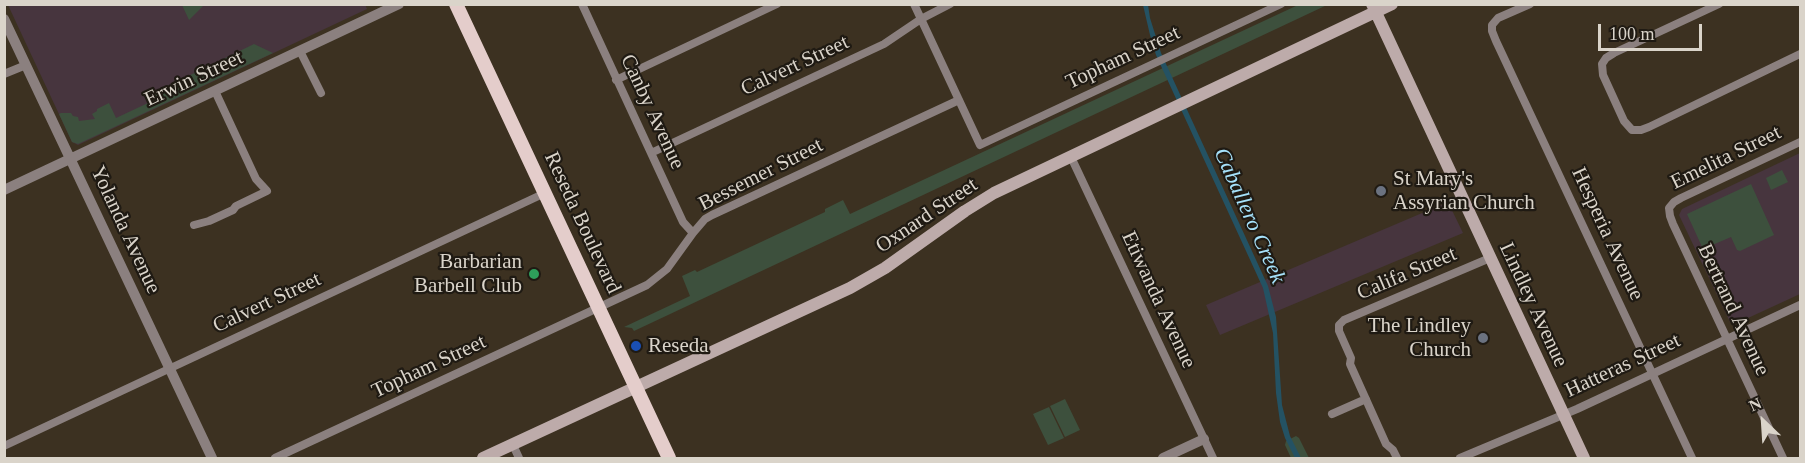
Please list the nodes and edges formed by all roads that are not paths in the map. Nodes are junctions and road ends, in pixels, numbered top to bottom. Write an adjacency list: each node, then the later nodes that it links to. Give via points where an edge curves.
1 (399, 4): 14 (street, Erwin Street)
2 (456, 4): 27 (main road, Reseda Boulevard)
3 (777, 4): 18 (street)
4 (914, 4): 13 (street)
5 (950, 4): 13 (street, Calvert Street)
6 (1281, 4): 21 (street, Topham Street, via 980,145)
7 (1392, 4): 11 (main road, Oxnard Street)
8 (1530, 4): 36 (street, Hesperia Avenue, via 1498,18 1492,31)
9 (1719, 4): 15 (street, via 1606,58 1603,75 1624,122 1632,130 1649,127)
10 (584, 5): 18 (street, Canby Avenue)
11 (1374, 8): 24 (main road, Oxnard Street); 31 (main road, Lindley Avenue)
12 (4, 19): 16 (street, Yolanda Avenue)
13 (921, 19): 21 (street); 23 (street, Calvert Street, via 884,44)
14 (300, 51): 19 (street, Erwin Street); 20 (street)
15 (1800, 54)
16 (26, 65): 17 (street); 25 (street, Yolanda Avenue)
17 (4, 74)
18 (616, 80): 23 (street, Canby Avenue)
19 (215, 91): 25 (street, Erwin Street); 29 (street, via 256,178 267,191)
20 (321, 93)
21 (959, 100): 30 (street, Bessemer Street, via 712,215)
22 (1800, 142): 28 (street, Emelita Street, via 1681,198)
23 (651, 153): 30 (street, Canby Avenue, via 685,226)
24 (1071, 157): 37 (main road, Oxnard Street, via 979,202 850,288); 41 (street, Etiwanda Avenue)
25 (70, 159): 26 (street, Erwin Street); 35 (street, Yolanda Avenue)
26 (4, 189)
27 (544, 193): 33 (main road, Reseda Boulevard); 35 (street, Calvert Street)
28 (1669, 208): 34 (street, Bertrand Avenue)
29 (194, 225)
30 (693, 233): 33 (street, Bessemer Street, via 660,276)
31 (1490, 258): 38 (street, Califa Street, via 1339,325 1350,364); 40 (main road, Lindley Avenue)
32 (1800, 305): 34 (street, Hatteras Street)
33 (599, 308): 37 (main road, Reseda Boulevard); 45 (street, Topham Street)
34 (1727, 339): 36 (street, Hatteras Street); 55 (street, Bertrand Avenue)
35 (169, 368): 43 (street, Calvert Street); 44 (street, Yolanda Avenue)
36 (1653, 374): 40 (street, Hatteras Street); 54 (street, Hesperia Avenue)
37 (636, 387): 42 (main road, Oxnard Street); 48 (main road, Reseda Boulevard)
38 (1366, 399): 39 (street); 51 (street)
39 (1332, 414)
40 (1563, 415): 52 (street, Hatteras Street); 53 (main road, Lindley Avenue)
41 (1204, 440): 49 (street); 50 (street, Etiwanda Avenue)
42 (513, 445): 46 (main road, Oxnard Street); 47 (street)
43 (4, 446)
44 (212, 459)
45 (275, 459)
46 (483, 459)
47 (519, 459)
48 (669, 459)
49 (1163, 459)
50 (1213, 459)
51 (1397, 459)
52 (1460, 459)
53 (1584, 459)
54 (1692, 459)
55 (1782, 459)

